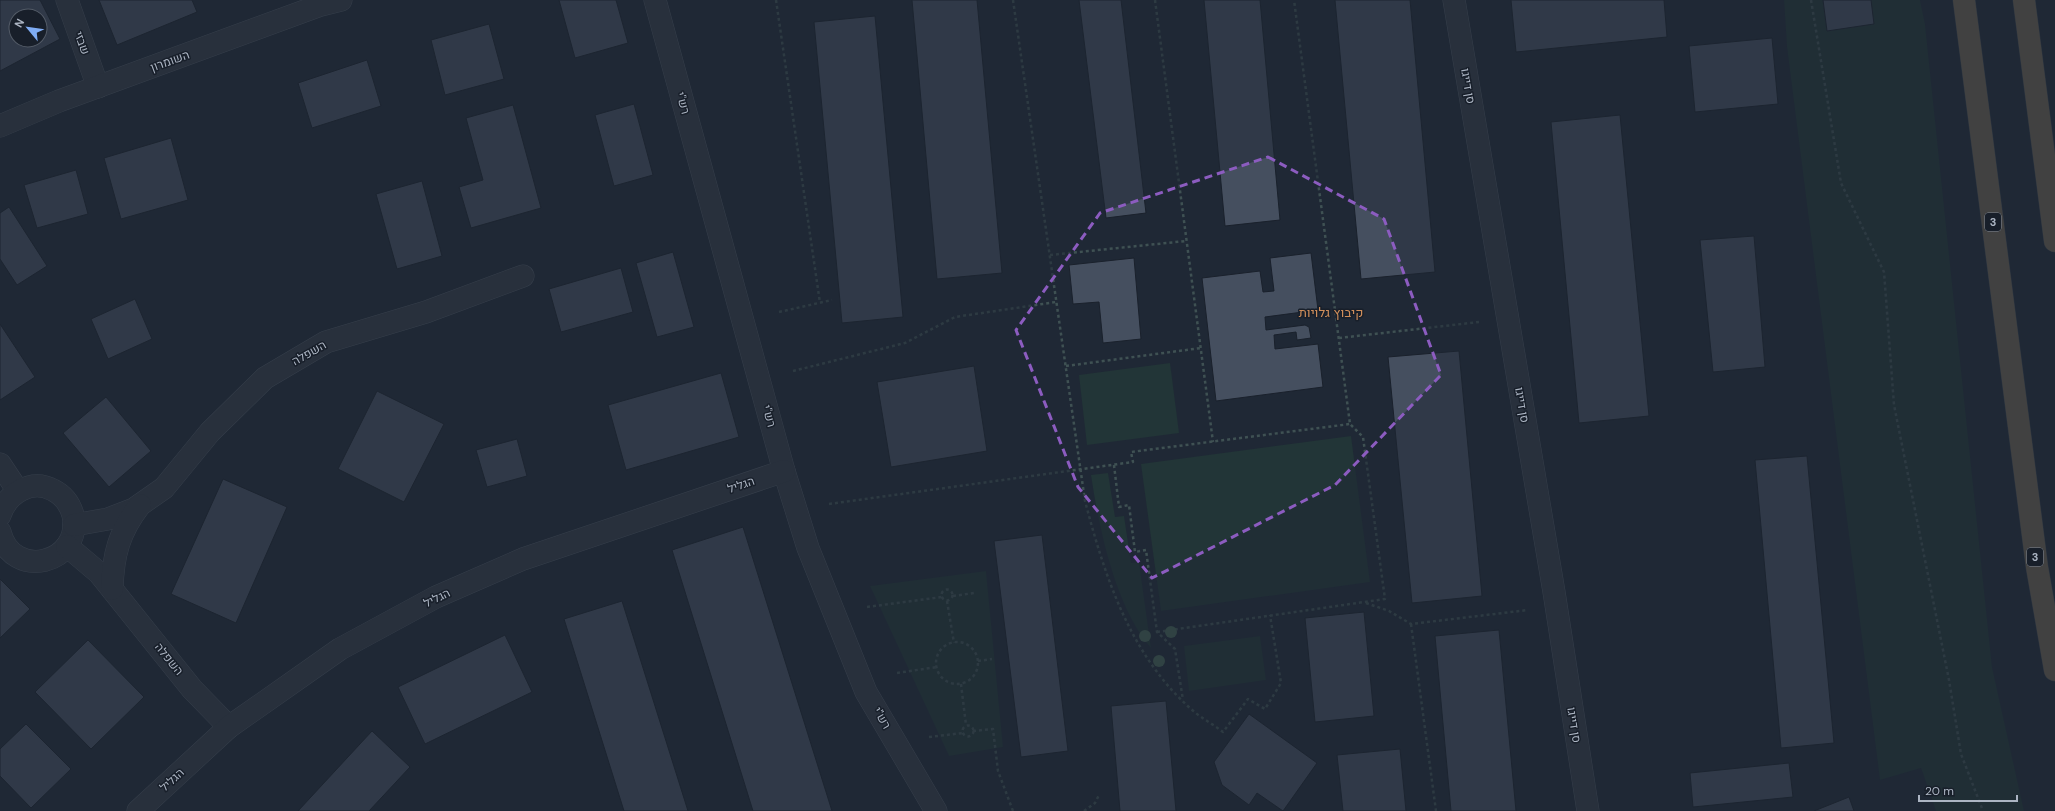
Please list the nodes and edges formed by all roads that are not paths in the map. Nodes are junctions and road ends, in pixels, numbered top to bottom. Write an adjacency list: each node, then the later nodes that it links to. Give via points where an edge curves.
1 (67, 0): 7 (street, שבזי)
2 (341, 0): 7 (street, השומרון, via 321,5)
3 (655, 0): 12 (street, רש"י)
4 (1454, 0): 24 (street, סן דייגו, via 1554,592)
5 (1964, 0): 20 (highway, 3, via 2037,567)
6 (2024, 0): 9 (highway)
7 (98, 87): 8 (street, השומרון)
8 (0, 126)
9 (2055, 241)
10 (524, 276): 14 (street, השפלה, via 426,312 326,342 265,378 210,432 164,488)
11 (0, 464): 13 (street)
12 (784, 471): 21 (street, הגליל, via 523,559 436,597 340,649); 23 (street, רש"י, via 808,548 866,692)
13 (18, 491): 15 (street, via 3,507); 16 (street, via 40,486 61,494 68,503)
14 (140, 505): 16 (street, השפלה, via 108,518); 19 (street, השפלה, via 128,521 118,544 113,563)
15 (0, 515)
16 (74, 525): 18 (street)
17 (0, 532): 18 (street, via 8,549 27,561 50,559)
18 (67, 546): 19 (street, השפלה, via 99,573)
19 (112, 589): 21 (street, השפלה, via 192,689)
20 (2055, 670)
21 (229, 727): 22 (street, הגליל)
22 (138, 811)
23 (936, 811)
24 (1588, 811)

